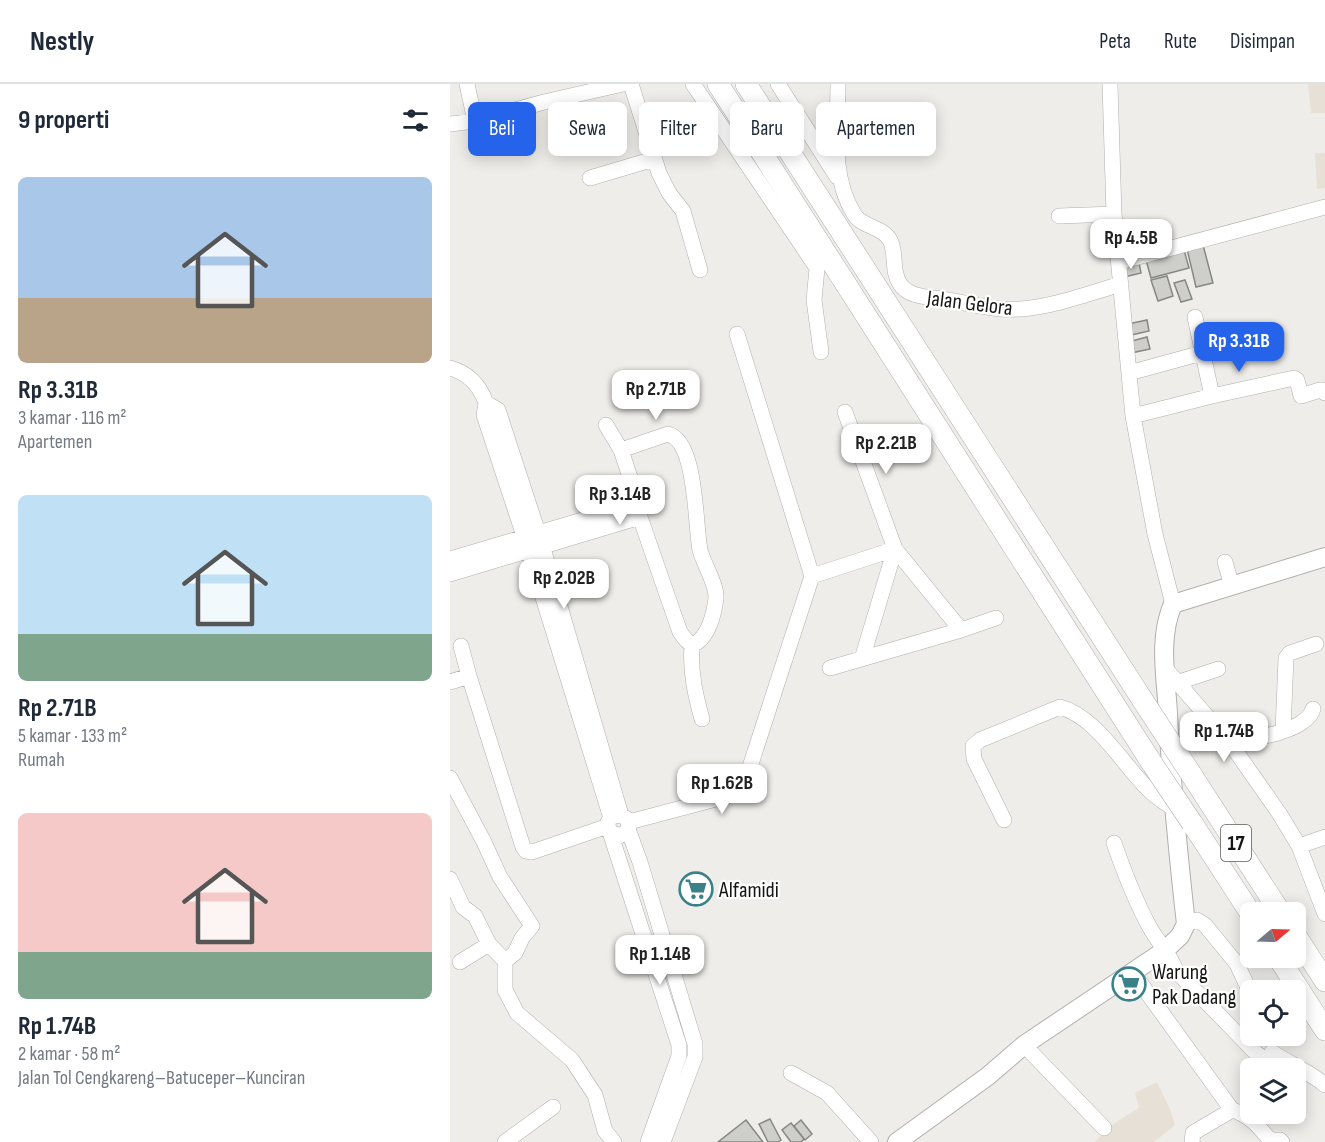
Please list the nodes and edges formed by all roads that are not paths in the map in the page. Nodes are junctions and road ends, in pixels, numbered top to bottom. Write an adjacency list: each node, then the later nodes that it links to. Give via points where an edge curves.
1 (467, 84): 10 (street)
2 (623, 84): 11 (street)
3 (631, 84): 14 (street)
4 (693, 84): 25 (street, via 818,268 814,300)
5 (718, 84): 69 (highway, 17, bridge)
6 (746, 84): 70 (highway, 17, bridge)
7 (778, 84): 16 (street)
8 (838, 84): 16 (street, Jalan Gelora)
9 (1110, 84): 18 (street)
10 (471, 102)
11 (536, 104)
12 (468, 122): 13 (street)
13 (450, 124)
14 (654, 159): 15 (street); 21 (street, via 683,211)
15 (590, 178)
16 (840, 182): 22 (street, Jalan Gelora, via 858,219 889,238 899,284 911,294 1000,309 1024,308)
17 (1325, 207): 20 (street)
18 (1114, 214): 19 (street); 20 (street)
19 (1059, 216)
20 (1119, 262): 22 (street)
21 (700, 270)
22 (1121, 284): 28 (street)
23 (1195, 318): 26 (street)
24 (737, 334): 42 (street)
25 (821, 352)
26 (1202, 353): 28 (street); 30 (street)
27 (450, 368): 36 (street, via 476,383 486,403 498,410)
28 (1129, 373): 32 (street)
29 (1325, 393): 30 (street, via 1320,390 1301,396 1294,378)
30 (1212, 396): 32 (street)
31 (845, 412): 37 (street)
32 (1133, 416): 44 (street, via 1155,534)
33 (606, 425): 34 (street)
34 (621, 450): 35 (street); 48 (street, via 668,434 681,443 688,460 700,551 716,598 704,637)
35 (638, 510): 36 (street); 48 (street, via 680,632)
36 (533, 541): 39 (street); 41 (street); 64 (street)
37 (895, 549): 42 (street); 46 (street); 50 (street)
38 (1325, 557): 43 (main road)
39 (450, 559)
40 (1225, 562): 43 (street)
41 (450, 574)
42 (812, 576): 64 (street, via 747,776 740,786 727,796)
43 (1232, 586): 44 (main road)
44 (1173, 604): 52 (main road, via 1166,624)
45 (996, 618): 46 (street)
46 (961, 630): 50 (street)
47 (1317, 644): 59 (street, via 1286,658)
48 (692, 645): 58 (street, via 693,689)
49 (461, 646): 54 (street)
50 (862, 660): 51 (street)
51 (830, 668)
52 (1166, 668): 56 (street); 62 (main road)
53 (1218, 669): 56 (street)
54 (469, 676): 55 (street); 64 (street, via 526,850 532,852)
55 (450, 682)
56 (1179, 682): 60 (street)
57 (1313, 709): 59 (street, via 1310,717)
58 (702, 719)
59 (1283, 730): 60 (street)
60 (1230, 743): 67 (street)
61 (450, 778): 76 (street, via 500,877 532,926 515,953)
62 (1173, 808): 63 (street, via 1147,789 1082,718 1060,707 974,746 974,759); 72 (main road)
63 (1004, 820)
64 (618, 824): 83 (street, via 640,862); 84 (street)
65 (1325, 837): 67 (street)
66 (1113, 843): 75 (street, via 1132,891)
67 (1299, 846): 71 (street)
68 (450, 879): 73 (street, via 463,907 475,916)
69 (1243, 902)
70 (1274, 902)
71 (1325, 914)
72 (1186, 924): 75 (main road); 80 (street, via 1197,920 1205,925 1237,964)
73 (489, 944): 76 (street); 77 (street)
74 (1306, 952): 81 (highway)
75 (1169, 957): 79 (main road); 86 (street, via 1176,971); 89 (street, via 1262,1046)
76 (505, 961): 95 (street, via 505,990 517,1013 572,1060 595,1095 605,1131)
77 (460, 963)
78 (1285, 968): 82 (highway)
79 (1133, 973): 85 (main road); 92 (street)
80 (1244, 980)
81 (1325, 981)
82 (1325, 1030)
83 (695, 1044): 84 (street); 97 (street, via 695,1057)
84 (678, 1045): 96 (street, via 679,1056)
85 (1024, 1045): 93 (street); 99 (main road)
86 (1263, 1058)
87 (791, 1073): 98 (street, via 827,1093)
88 (1306, 1085): 90 (street)
89 (1325, 1085)
90 (1325, 1096)
91 (553, 1107): 94 (street)
92 (1232, 1110): 100 (street, via 1193,1133); 101 (street, via 1244,1113 1270,1140)
93 (1104, 1128)
94 (504, 1142)
95 (614, 1142)
96 (648, 1142)
97 (663, 1142)
98 (871, 1142)
99 (897, 1142)
100 (1192, 1142)
101 (1282, 1142)

